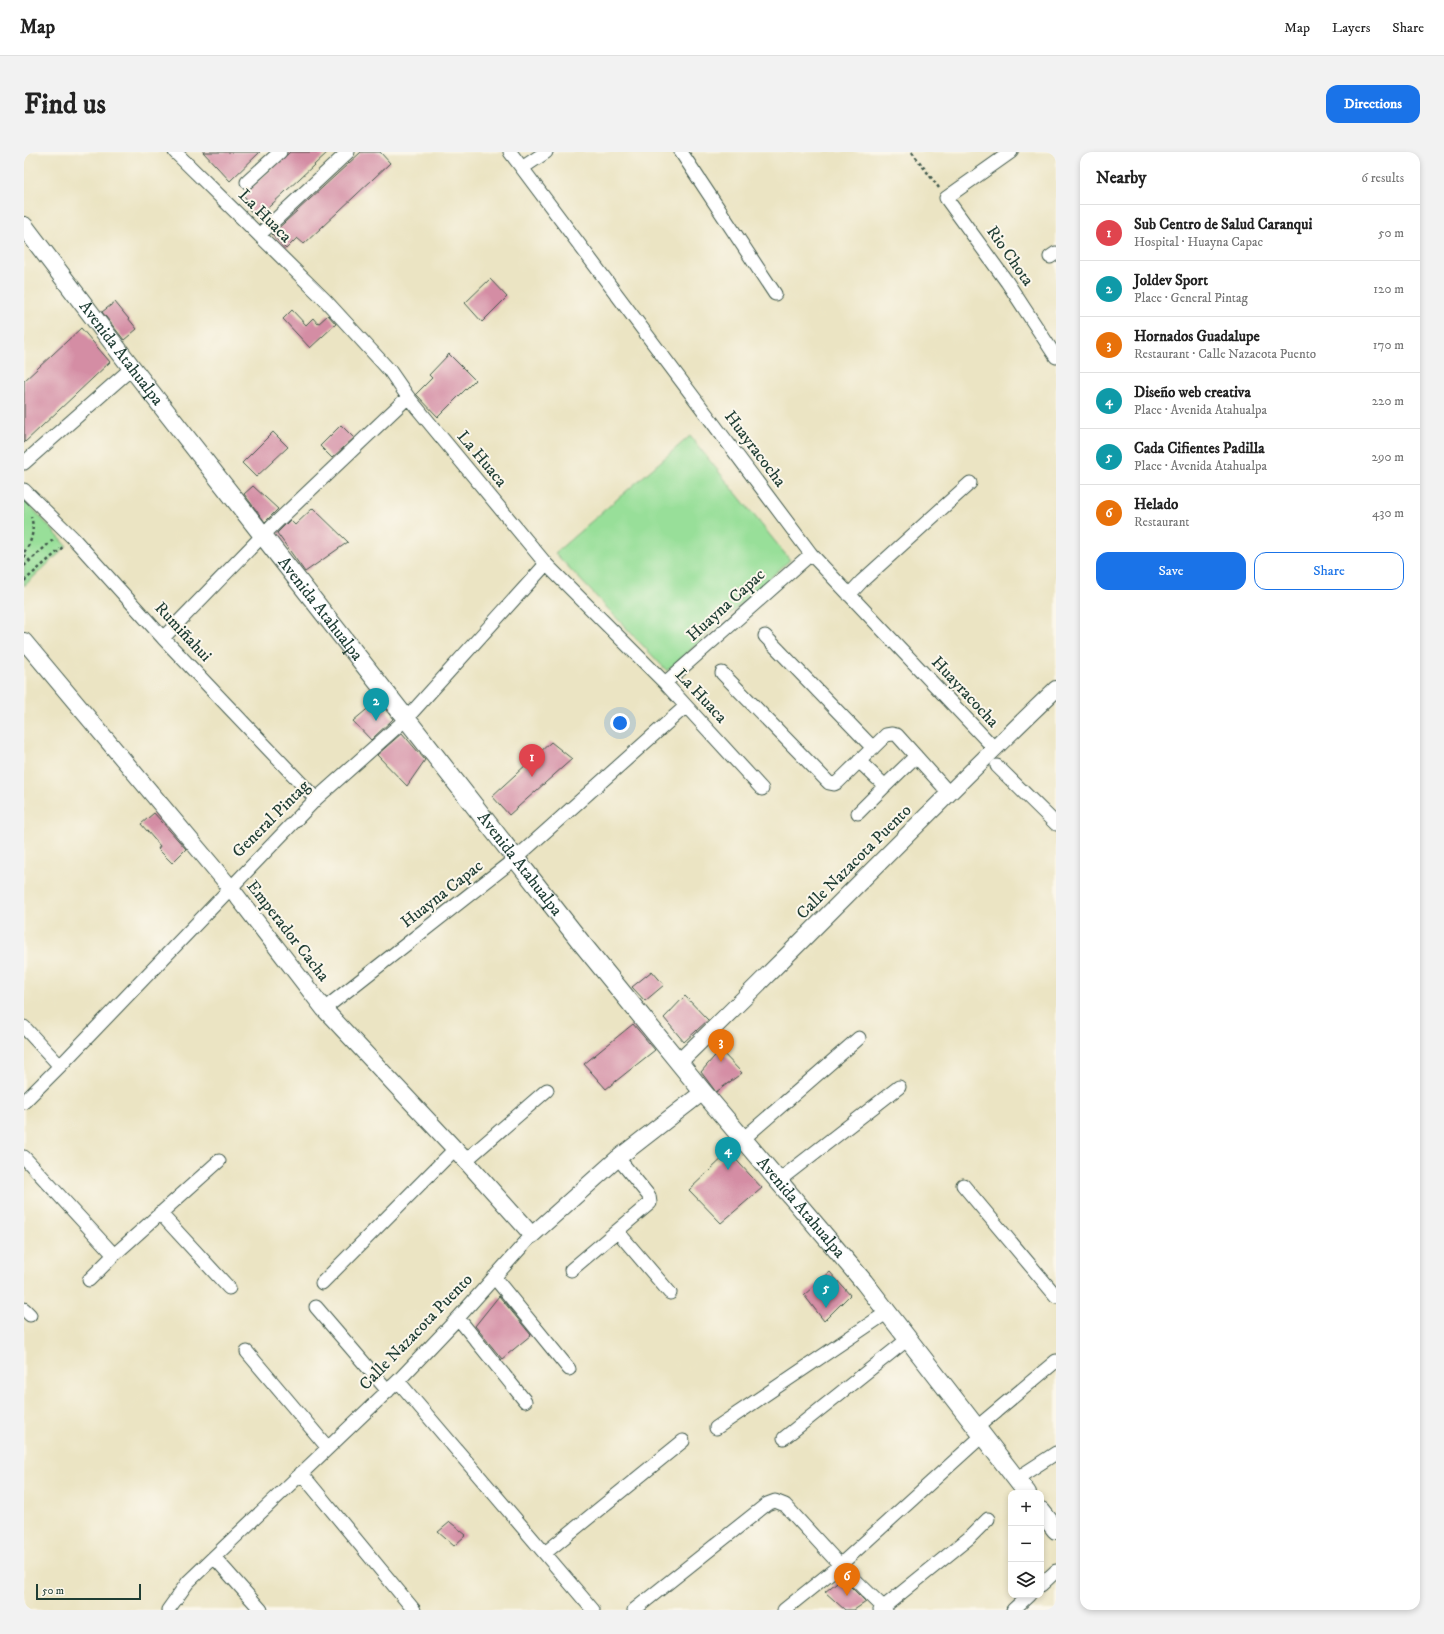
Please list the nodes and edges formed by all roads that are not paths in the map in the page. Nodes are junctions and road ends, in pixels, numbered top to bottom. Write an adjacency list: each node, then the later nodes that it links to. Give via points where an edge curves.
1 (175, 152): 11 (street, La Huaca)
2 (348, 152): 11 (street)
3 (510, 152): 8 (street, Huayracocha)
4 (546, 152): 8 (street)
5 (681, 152): 12 (street)
6 (1011, 152): 13 (street, Rio Chota, via 946,198 1007,282)
7 (274, 154): 9 (street)
8 (522, 168): 20 (street, Huayracocha)
9 (247, 182)
10 (24, 226): 14 (main road, Avenida Atahualpa)
11 (259, 235): 15 (street, La Huaca, via 330,305 390,371)
12 (775, 294)
13 (1056, 357)
14 (132, 368): 16 (street); 19 (main road, Avenida Atahualpa)
15 (408, 397): 19 (street); 21 (street, La Huaca)
16 (24, 463)
17 (970, 483): 22 (street)
18 (24, 490): 24 (street, Rumiñahui, via 73,538)
19 (263, 535): 24 (street); 30 (main road, Avenida Atahualpa)
20 (811, 554): 22 (street, Huayracocha); 27 (street, Huayna Capac)
21 (546, 564): 27 (street, La Huaca); 30 (street, General Pintag)
22 (849, 595): 32 (street, Huayracocha)
23 (765, 636): 31 (street)
24 (163, 638): 39 (street, Rumiñahui)
25 (24, 641): 43 (street, Emperador Cacha)
26 (722, 673): 34 (street, via 829,784 838,782)
27 (665, 683): 29 (street, La Huaca)
28 (1056, 689): 32 (street, Calle Nazacota Puento)
29 (686, 706): 37 (street, La Huaca); 42 (street, Huayna Capac)
30 (406, 719): 39 (street, General Pintag); 42 (main road, Avenida Atahualpa)
31 (872, 748): 33 (street, via 886,735 892,734 897,735); 34 (street)
32 (994, 748): 38 (street, Calle Nazacota Puento)
33 (916, 756): 36 (street); 38 (street)
34 (859, 761): 36 (street)
35 (997, 766): 41 (street)
36 (885, 786): 40 (street)
37 (762, 789)
38 (949, 793): 47 (street, Calle Nazacota Puento)
39 (316, 799): 43 (street, General Pintag)
40 (858, 813)
41 (1056, 824)
42 (516, 858): 44 (street, Huayna Capac); 47 (main road, Avenida Atahualpa)
43 (230, 887): 44 (street, Emperador Cacha); 48 (street, General Pintag)
44 (324, 1009): 54 (street, Emperador Cacha)
45 (24, 1027): 48 (street)
46 (859, 1038): 53 (street)
47 (679, 1062): 51 (main road, Avenida Atahualpa)
48 (60, 1066): 52 (street, General Pintag)
49 (899, 1087): 58 (street)
50 (547, 1090): 54 (street)
51 (703, 1092): 53 (main road, Avenida Atahualpa); 56 (street, Calle Nazacota Puento)
52 (24, 1102)
53 (743, 1139): 58 (main road, Avenida Atahualpa)
54 (460, 1155): 62 (street, Emperador Cacha); 67 (street)
55 (24, 1157): 63 (street)
56 (618, 1158): 61 (street, via 649,1196 650,1203); 62 (street, Calle Nazacota Puento)
57 (219, 1161): 60 (street)
58 (778, 1180): 72 (main road, Avenida Atahualpa, via 864,1282)
59 (963, 1185): 70 (street)
60 (160, 1213): 63 (street); 68 (street)
61 (618, 1232): 64 (street); 69 (street)
62 (532, 1235): 65 (street, Calle Nazacota Puento)
63 (114, 1254): 66 (street)
64 (571, 1270)
65 (494, 1277): 73 (street, Calle Nazacota Puento); 77 (street)
66 (89, 1280)
67 (322, 1283)
68 (229, 1288)
69 (670, 1293)
70 (1056, 1296)
71 (316, 1307): 79 (street)
72 (886, 1313): 74 (main road, Avenida Atahualpa); 81 (street)
73 (458, 1318): 78 (street, Calle Nazacota Puento); 80 (street)
74 (908, 1339): 82 (main road, Avenida Atahualpa); 83 (street)
75 (247, 1352): 85 (street)
76 (1056, 1361): 82 (street)
77 (569, 1369)
78 (398, 1381): 79 (street, Calle Nazacota Puento); 93 (street)
79 (388, 1391): 85 (street, Calle Nazacota Puento)
80 (524, 1401)
81 (716, 1428)
82 (979, 1432): 88 (main road, Avenida Atahualpa); 95 (street)
83 (784, 1438)
84 (683, 1441): 93 (street)
85 (328, 1448): 87 (street, Calle Nazacota Puento)
86 (1056, 1453): 88 (street)
87 (301, 1473): 94 (street, Calle Nazacota Puento); 102 (street)
88 (1016, 1479): 89 (main road, Avenida Atahualpa)
89 (1025, 1490)
90 (1044, 1515): 92 (main road)
91 (988, 1519): 99 (street, via 969,1538)
92 (1056, 1530)
93 (545, 1553): 103 (street)
94 (214, 1557): 100 (street, Calle Nazacota Puento, via 188,1582); 101 (street)
95 (840, 1565): 99 (street); 104 (street, via 785,1505 775,1501 767,1504); 105 (street)
96 (1056, 1571): 97 (street)
97 (1044, 1582)
98 (1026, 1598): 106 (street)
99 (883, 1609)
100 (168, 1610)
101 (261, 1610)
102 (414, 1610)
103 (593, 1610)
104 (634, 1610)
105 (784, 1610)
106 (1012, 1610)

